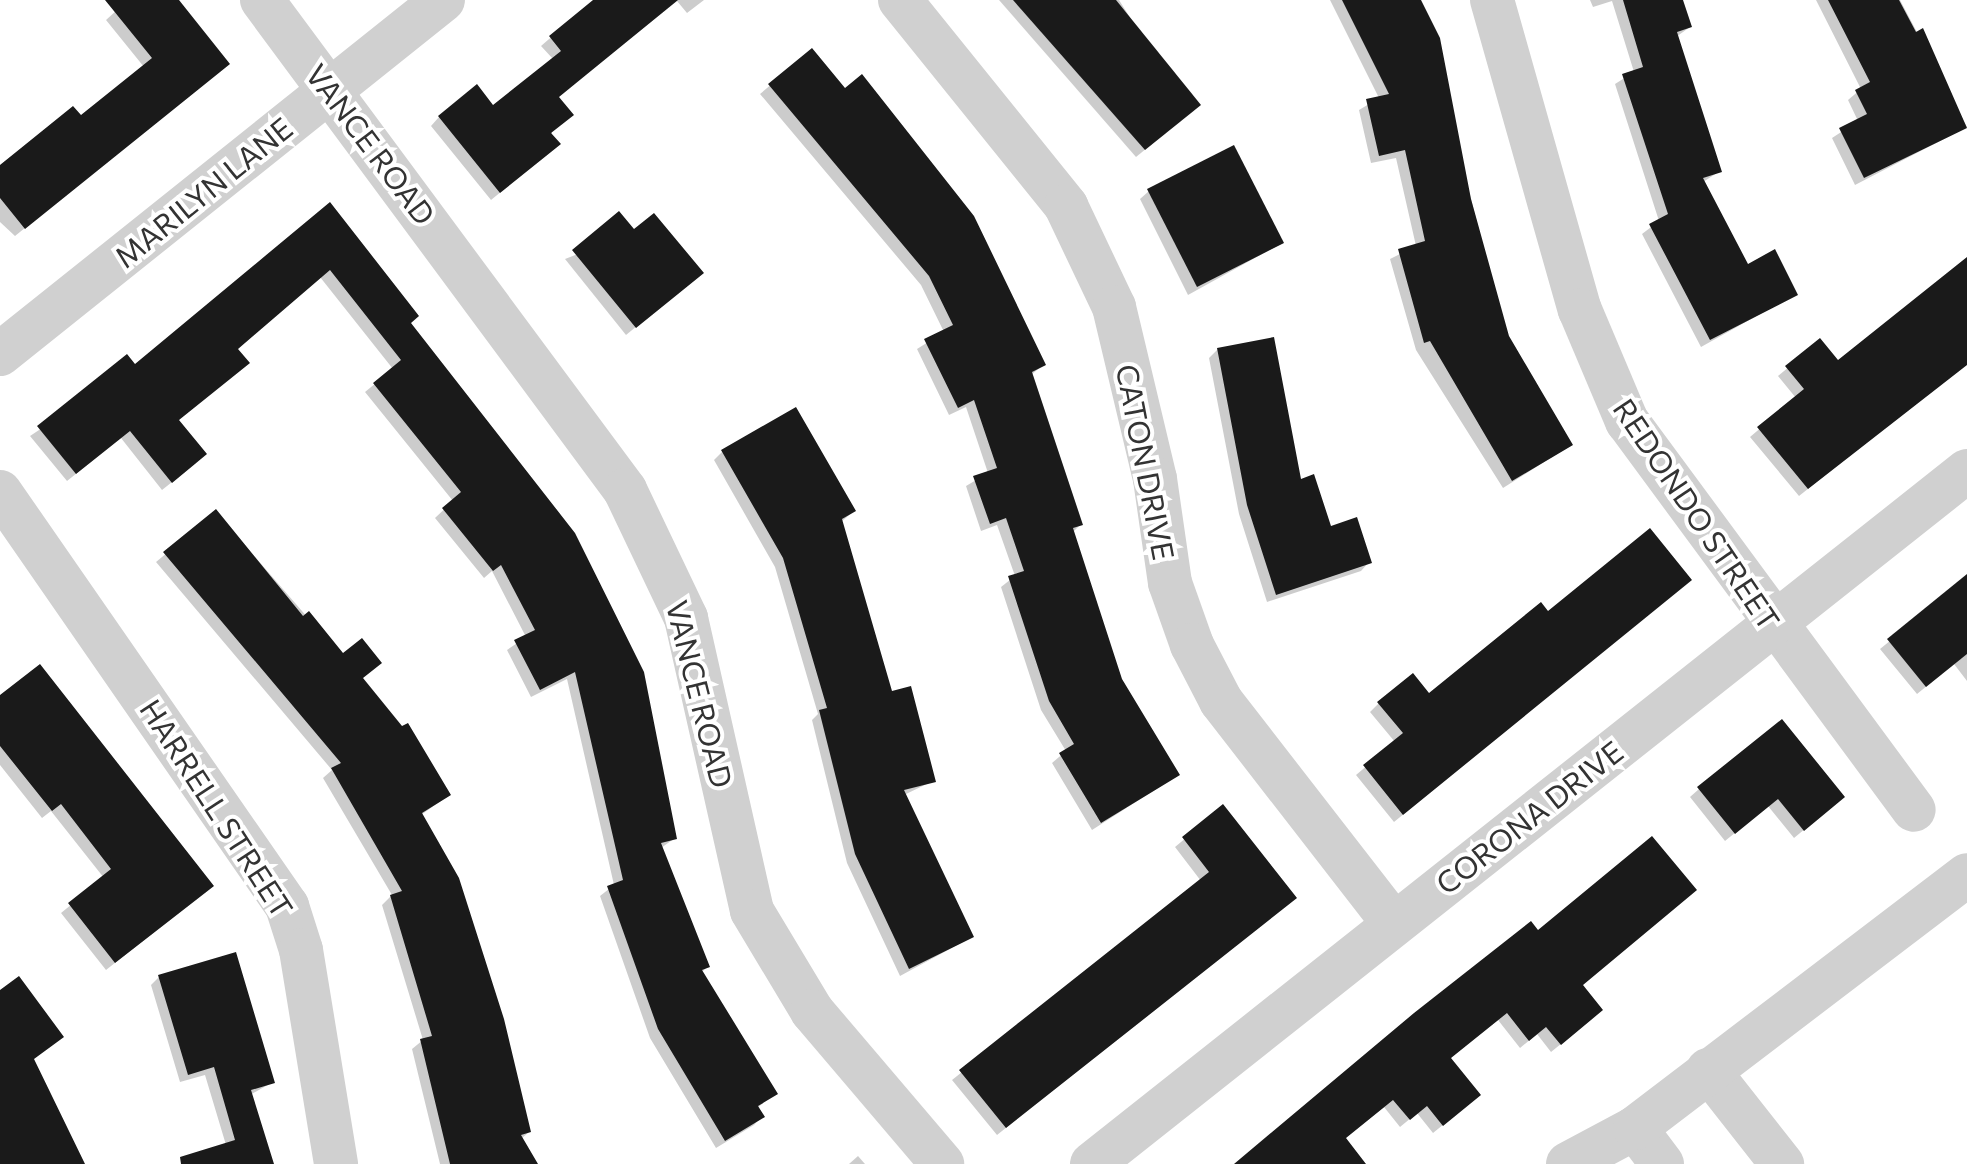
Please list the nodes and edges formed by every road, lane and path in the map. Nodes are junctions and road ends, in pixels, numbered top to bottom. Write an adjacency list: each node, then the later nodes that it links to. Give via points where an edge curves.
1 (262, 0): 5 (street, VANCE ROAD)
2 (443, 0): 5 (street, MARILYN LANE)
3 (900, 0): 12 (street, CATON DRIVE, via 1066,206 1114,307 1155,479 1170,583 1192,645 1221,701)
4 (1492, 0): 9 (street, REDONDO STREET, via 1580,310 1627,421)
5 (332, 88): 6 (street, MARILYN LANE); 16 (street, VANCE ROAD, via 625,490 686,618 752,911 812,1011)
6 (0, 354)
7 (1967, 471): 9 (street, CORONA DRIVE)
8 (0, 492): 15 (street, HARRELL STREET, via 287,906 301,950)
9 (1771, 626): 10 (street, REDONDO STREET); 12 (street, CORONA DRIVE)
10 (1914, 810)
11 (1967, 875): 13 (street)
12 (1394, 924): 17 (street, CORONA DRIVE)
13 (1708, 1070): 14 (street); 20 (street)
14 (1635, 1128): 18 (street); 19 (street)
15 (336, 1164)
16 (942, 1164)
17 (1092, 1164)
18 (1568, 1164)
19 (1662, 1164)
20 (1782, 1164)

